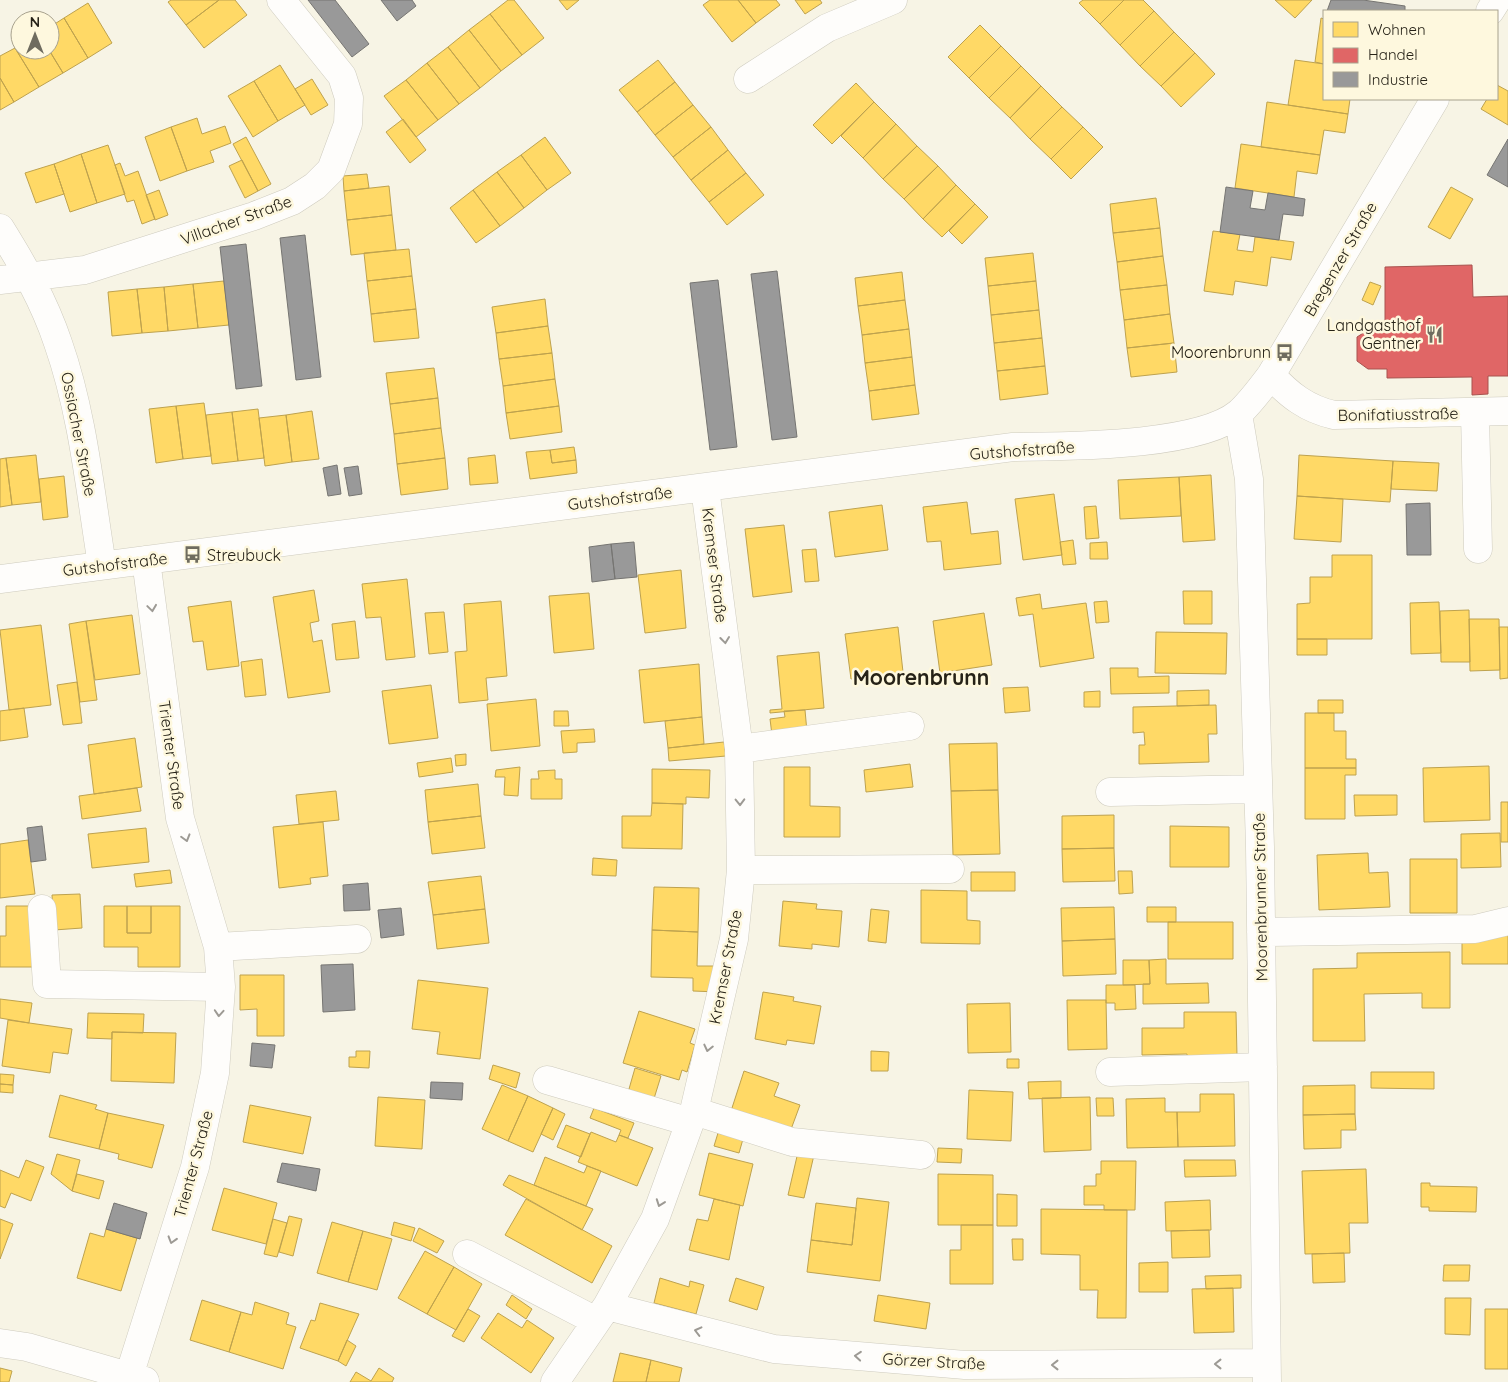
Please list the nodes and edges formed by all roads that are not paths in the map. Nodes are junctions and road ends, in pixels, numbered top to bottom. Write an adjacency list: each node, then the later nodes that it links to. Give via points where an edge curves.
1 (281, 0): 6 (street, Villacher Straße, via 342,76 349,98 348,124 331,170 315,186 292,201 254,216 86,270)
2 (893, 0): 3 (street, via 827,28)
3 (748, 79)
4 (1434, 100): 8 (street, Bregenzer Straße)
5 (0, 228): 6 (street, Ossiacher Straße)
6 (30, 277): 7 (street, Villacher Straße); 15 (street, Ossiacher Straße, via 58,342 77,408)
7 (0, 280)
8 (1271, 375): 10 (street, Bonifatiusstraße, via 1301,403 1334,415); 11 (street, Bregenzer Straße)
9 (1508, 411): 10 (street, Bonifatiusstraße)
10 (1475, 413): 13 (street)
11 (1238, 414): 12 (street, Gutshofstraße, via 1205,429 1162,438 1102,445 1013,447); 19 (street, Moorenbrunner Straße, via 1249,480)
12 (705, 488): 14 (street, Gutshofstraße); 18 (street, Kremser Straße, one-way to 18)
13 (1478, 549)
14 (146, 560): 15 (street, Gutshofstraße); 27 (street, Trienter Straße, one-way to 27, via 180,818)
15 (102, 566): 16 (street, Gutshofstraße)
16 (0, 579)
17 (910, 726): 18 (street)
18 (739, 750): 22 (street, Kremser Straße, one-way to 22)
19 (1258, 789): 20 (street); 25 (street, Moorenbrunner Straße)
20 (1110, 792)
21 (950, 869): 22 (street)
22 (741, 870): 32 (street, Kremser Straße, one-way to 32, via 734,939)
23 (42, 909): 28 (street, via 47,984)
24 (1508, 920): 25 (street, via 1475,928)
25 (1261, 932): 29 (street, Moorenbrunner Straße)
26 (356, 939): 27 (street)
27 (218, 947): 28 (street, Trienter Straße)
28 (221, 987): 38 (street, Trienter Straße, one-way to 38, via 215,1073 195,1167)
29 (1263, 1067): 30 (street); 37 (street, Moorenbrunner Straße)
30 (1110, 1072)
31 (547, 1080): 32 (street)
32 (692, 1116): 33 (street, via 792,1142); 35 (street, Kremser Straße, one-way to 35, via 654,1219)
33 (921, 1155)
34 (468, 1254): 35 (street, Görzer Straße)
35 (601, 1314): 37 (street, Görzer Straße, one-way to 35, via 965,1365 774,1349); 39 (street, Kremser Straße)
36 (0, 1343): 38 (street, via 27,1347)
37 (1267, 1373)
38 (138, 1379)
39 (555, 1382)

